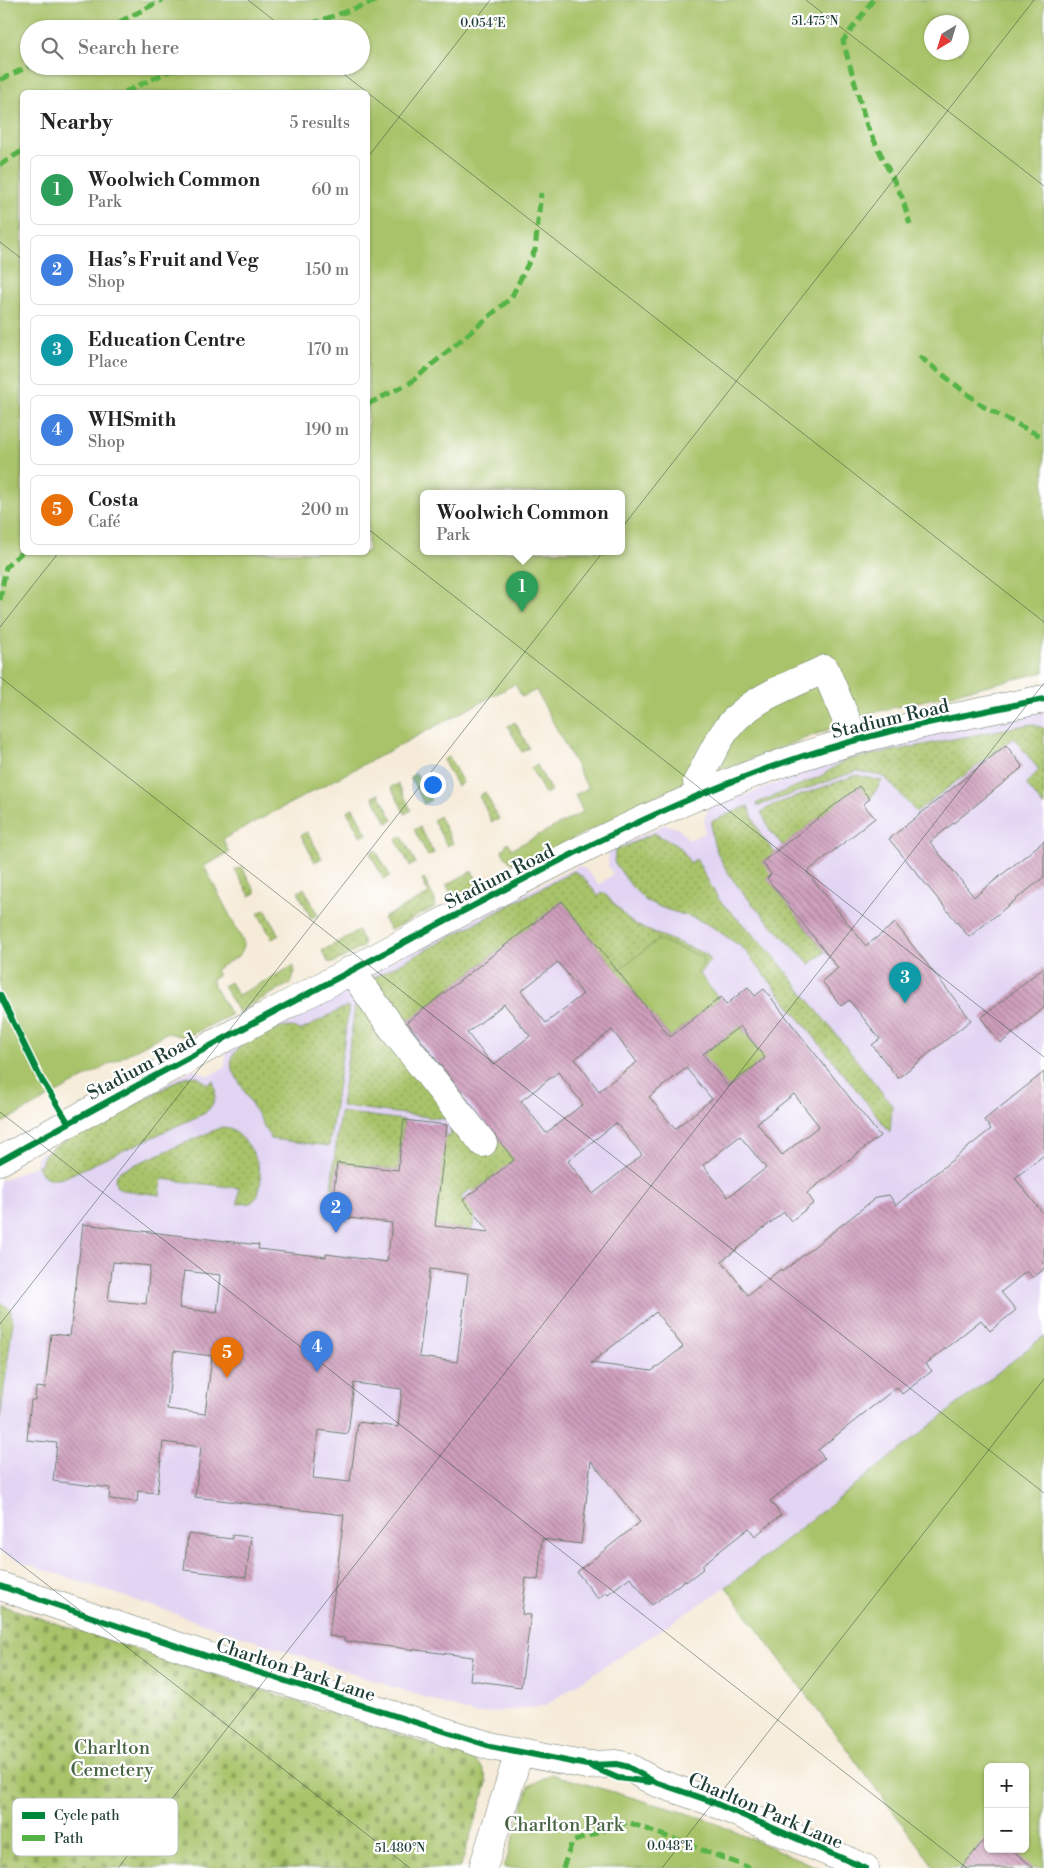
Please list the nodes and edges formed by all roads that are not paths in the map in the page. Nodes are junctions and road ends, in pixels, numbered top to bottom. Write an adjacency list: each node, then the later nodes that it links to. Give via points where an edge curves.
1 (1044, 699): 2 (street, Stadium Road)
2 (855, 740): 3 (street, Stadium Road, via 771,767); 3 (street, Stadium Road, via 825,669 742,712 723,734 697,782)
3 (703, 794): 4 (street, Stadium Road, via 585,849)
4 (351, 970): 5 (street, via 395,1032); 6 (street, Stadium Road)
5 (483, 1143)
6 (0, 1161)
7 (0, 1586): 8 (street, Charlton Park Lane, via 207,1656)
8 (519, 1753): 9 (street); 10 (street, Charlton Park Lane, via 587,1765 628,1767 654,1782 710,1801)
9 (483, 1868)
10 (865, 1868)

